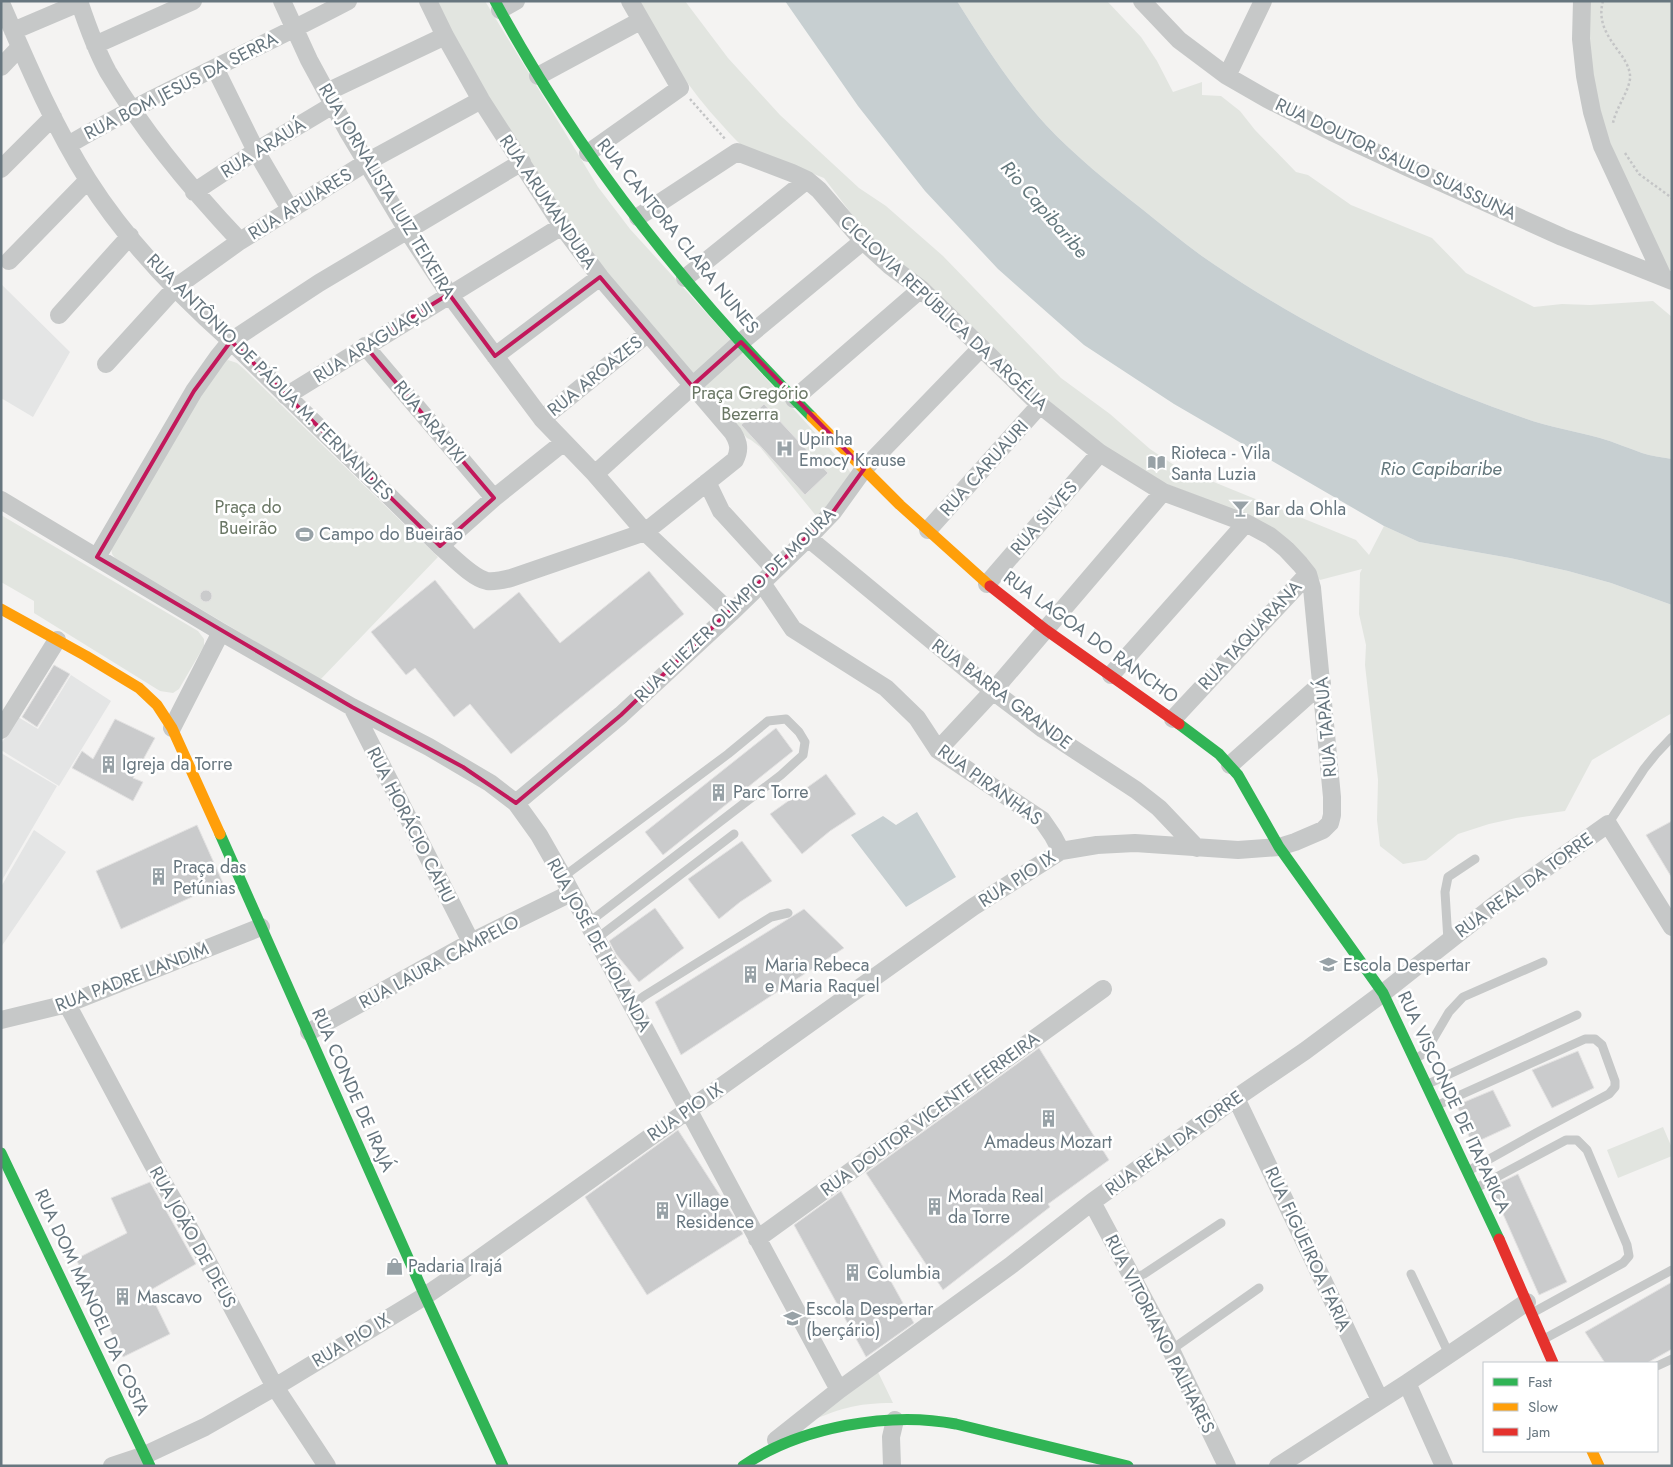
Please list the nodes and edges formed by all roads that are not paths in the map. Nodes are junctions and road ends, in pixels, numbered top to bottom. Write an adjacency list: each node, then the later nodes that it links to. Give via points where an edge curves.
1 (193, 1): 17 (street)
2 (282, 1): 14 (street, RUA JORNALISTA LUIZ TEIXEIRA)
3 (348, 1): 14 (street, RUA BOM JESUS DA SERRA)
4 (428, 1): 16 (street, RUA ARUMANDUBA)
5 (516, 1): 12 (street)
6 (630, 1): 13 (street)
7 (1142, 1): 22 (street, RUA DOUTOR SAULO SUASSUNA, via 1179,40)
8 (1263, 1): 22 (street)
9 (1582, 1): 46 (street, via 1585,76 1602,146)
10 (79, 2): 15 (street); 17 (street)
11 (1, 3): 15 (street, RUA ANTÔNIO DE PÁDUA M. FERNANDES)
12 (497, 6): 21 (street, RUA CANTORA CLARA NUNES)
13 (640, 21): 21 (street); 29 (street, via 680,88)
14 (295, 29): 20 (street, RUA BOM JESUS DA SERRA); 23 (street, RUA JORNALISTA LUIZ TEIXEIRA)
15 (13, 30): 18 (street, RUA ANTÔNIO DE PÁDUA M. FERNANDES)
16 (445, 36): 23 (street, RUA ARAUÁ); 24 (street, RUA ARUMANDUBA)
17 (95, 45): 25 (street)
18 (20, 47): 19 (street); 26 (street, RUA ANTÔNIO DE PÁDUA M. FERNANDES)
19 (1, 67)
20 (215, 68): 25 (street, RUA BOM JESUS DA SERRA); 28 (street)
21 (538, 76): 29 (street, RUA CANTORA CLARA NUNES)
22 (1227, 76): 46 (street, RUA DOUTOR SAULO SUASSUNA, via 1324,128 1407,167 1562,237)
23 (330, 99): 28 (street, RUA ARAUÁ); 30 (street, RUA JORNALISTA LUIZ TEIXEIRA)
24 (481, 100): 30 (street, RUA APUIARES); 31 (street, RUA ARUMANDUBA)
25 (132, 108): 27 (street, RUA BOM JESUS DA SERRA); 35 (street)
26 (53, 117): 27 (street, RUA ANTÔNIO DE PÁDUA M. FERNANDES); 32 (street)
27 (68, 145): 33 (street, RUA ANTÔNIO DE PÁDUA M. FERNANDES)
28 (256, 151): 35 (street, RUA ARAUÁ); 36 (street)
29 (588, 153): 37 (street, RUA CANTORA CLARA NUNES)
30 (366, 162): 36 (street, RUA APUIARES); 39 (street, RUA JORNALISTA LUIZ TEIXEIRA)
31 (522, 162): 38 (street, RUA ARUMANDUBA); 39 (street)
32 (1, 169)
33 (88, 180): 40 (street, RUA ANTÔNIO DE PÁDUA M. FERNANDES); 43 (street)
34 (807, 180): 37 (street, CICLOVIA REPÚBLICA DA ARGÉLIA, via 737,152); 41 (street, CICLOVIA REPÚBLICA DA ARGÉLIA); 45 (street)
35 (194, 192): 42 (street)
36 (290, 209): 42 (street, RUA APUIARES)
37 (638, 217): 45 (street, RUA CANTORA CLARA NUNES)
38 (562, 226): 44 (street, RUA ARUMANDUBA); 49 (street, RUA ARAGUAÇUI)
39 (407, 230): 49 (street, RUA JORNALISTA LUIZ TEIXEIRA); 52 (street)
40 (130, 236): 47 (street, RUA ANTÔNIO DE PÁDUA M. FERNANDES); 50 (street)
41 (862, 241): 48 (street, CICLOVIA REPÚBLICA DA ARGÉLIA); 53 (street)
42 (240, 242): 47 (street, RUA APUIARES)
43 (9, 261)
44 (600, 277): 51 (street, RUA ARUMANDUBA); 56 (street)
45 (685, 278): 53 (street, RUA CANTORA CLARA NUNES)
46 (1667, 279)
47 (176, 287): 52 (street, RUA ANTÔNIO DE PÁDUA M. FERNANDES); 57 (street, RUA APUIARES)
48 (921, 289): 55 (street, CICLOVIA REPÚBLICA DA ARGÉLIA); 60 (street)
49 (449, 294): 54 (street, RUA ARAGUAÇUI); 56 (street, RUA JORNALISTA LUIZ TEIXEIRA)
50 (59, 315)
51 (647, 334): 58 (street, RUA ARUMANDUBA); 62 (street, RUA AROAZES)
52 (231, 341): 59 (street, RUA ANTÔNIO DE PÁDUA M. FERNANDES); 76 (street, via 194,391)
53 (741, 342): 58 (street); 60 (street, RUA CANTORA CLARA NUNES)
54 (365, 346): 59 (street, RUA ARAGUAÇUI); 69 (street, RUA ARAPIXI)
55 (981, 348): 61 (street, CICLOVIA REPÚBLICA DA ARGÉLIA); 65 (street, RUA ELIEZER OLÍMPIO DE MOURA)
56 (495, 356): 62 (street, RUA JORNALISTA LUIZ TEIXEIRA)
57 (106, 364)
58 (692, 386): 66 (street); 67 (street, RUA ARUMANDUBA, via 733,433 739,447 735,460)
59 (286, 396): 75 (street, RUA ANTÔNIO DE PÁDUA M. FERNANDES)
60 (794, 399): 65 (street, RUA CANTORA CLARA NUNES)
61 (1040, 405): 64 (street, CICLOVIA REPÚBLICA DA ARGÉLIA); 72 (street, RUA CARUAURI)
62 (542, 419): 63 (street, RUA JORNALISTA LUIZ TEIXEIRA)
63 (564, 442): 66 (street, RUA JORNALISTA LUIZ TEIXEIRA); 69 (street)
64 (1100, 452): 68 (street, CICLOVIA REPÚBLICA DA ARGÉLIA); 80 (street, RUA SILVES)
65 (864, 469): 72 (street, RUA LAGOA DO RANCHO); 74 (street, RUA ELIEZER OLÍMPIO DE MOURA, via 833,512)
66 (595, 474): 73 (street, RUA JORNALISTA LUIZ TEIXEIRA)
67 (707, 482): 73 (street, RUA ANTÔNIO DE PÁDUA M. FERNANDES); 77 (street, via 721,511)
68 (1163, 492): 71 (street, CICLOVIA REPÚBLICA DA ARGÉLIA); 83 (street)
69 (494, 498): 75 (street)
70 (1, 500): 76 (street, RUA JOSÉ DE HOLANDA)
71 (1246, 523): 78 (street, CICLOVIA REPÚBLICA DA ARGÉLIA, via 1286,549); 86 (street)
72 (928, 530): 80 (street, RUA LAGOA DO RANCHO)
73 (645, 532): 75 (street, RUA ANTÔNIO DE PÁDUA M. FERNANDES, via 495,581 473,575); 82 (street, RUA JORNALISTA LUIZ TEIXEIRA)
74 (808, 538): 77 (street, RUA ELIEZER OLÍMPIO DE MOURA); 88 (street, RUA BARRA GRANDE)
75 (440, 546)
76 (97, 557): 84 (street, RUA JOSÉ DE HOLANDA)
77 (775, 570): 79 (street, RUA ELIEZER OLÍMPIO DE MOURA)
78 (1308, 574): 87 (street, RUA TAPAUÁ); 90 (street, RUA TAQUARANA)
79 (762, 583): 82 (street, RUA ELIEZER OLÍMPIO DE MOURA); 94 (street, RUA PIRANHAS, via 793,629 886,688 917,718)
80 (987, 584): 83 (street, RUA LAGOA DO RANCHO)
81 (1, 609): 85 (street, RUA CONDE DE IRAJÁ)
82 (731, 613): 96 (street, RUA ELIEZER OLÍMPIO DE MOURA, via 621,715)
83 (1046, 630): 86 (street, RUA LAGOA DO RANCHO); 88 (street)
84 (220, 632): 89 (street, RUA JOSÉ DE HOLANDA); 91 (street)
85 (57, 640): 91 (street, RUA CONDE DE IRAJÁ, via 139,688 157,705); 92 (street)
86 (1111, 675): 90 (street, RUA LAGOA DO RANCHO)
87 (1322, 683): 95 (street); 99 (street, RUA TAPAUÁ, via 1332,797 1330,824 1323,830)
88 (993, 691): 94 (street); 100 (street, RUA BARRA GRANDE, via 1043,729 1136,790)
89 (352, 708): 96 (street, RUA JOSÉ DE HOLANDA, via 462,766); 110 (street, RUA HORÁCIO CAHU)
90 (1173, 719): 95 (street, RUA LAGOA DO RANCHO)
91 (172, 728): 106 (street, RUA CONDE DE IRAJÁ)
92 (1, 730)
93 (1672, 738): 97 (lane, via 1644,769)
94 (938, 750): 101 (street, RUA PIRANHAS, via 1042,820)
95 (1230, 765): 99 (street, RUA LAGOA DO RANCHO)
96 (516, 803): 103 (street, RUA JOSÉ DE HOLANDA, via 539,835)
97 (1608, 824): 107 (street); 109 (street, RUA REAL DA TORRE, via 1497,902)
98 (734, 834): 108 (lane)
99 (1279, 847): 100 (street, RUA PIO IX); 113 (street, RUA VISCONDE DE ITAPARICA)
100 (1197, 848): 101 (street, RUA PIO IX, via 1135,843)
101 (1061, 851): 123 (street, RUA PIO IX, via 973,908)
102 (1475, 859): 109 (lane, via 1448,877 1445,892)
103 (567, 885): 105 (street, RUA JOSÉ DE HOLANDA); 105 (lane, via 768,720 786,718 799,732 805,742 803,755); 110 (street, RUA LAURA CAMPELO)
104 (788, 914): 115 (lane, via 771,917)
105 (588, 923): 108 (street, RUA JOSÉ DE HOLANDA)
106 (261, 927): 114 (street, RUA PADRE LANDIM); 118 (street, RUA CONDE DE IRAJÁ)
107 (1672, 927)
108 (596, 939): 115 (street, RUA JOSÉ DE HOLANDA)
109 (1448, 941): 113 (street, RUA REAL DA TORRE)
110 (471, 942): 118 (street, RUA LAURA CAMPELO)
111 (1543, 962): 119 (lane, via 1463,997 1449,1012 1426,1053)
112 (1103, 988): 130 (street, RUA DOUTOR VICENTE FERREIRA)
113 (1383, 993): 119 (street, RUA VISCONDE DE ITAPARICA); 121 (street, RUA REAL DA TORRE)
114 (67, 1004): 117 (street, RUA PADRE LANDIM); 144 (street, RUA JOÃO DE DEUS)
115 (632, 1005): 123 (street, RUA JOSÉ DE HOLANDA)
116 (1577, 1015): 120 (lane)
117 (1, 1020)
118 (309, 1032): 135 (street, RUA CONDE DE IRAJÁ)
119 (1415, 1059): 120 (street, RUA VISCONDE DE ITAPARICA)
120 (1427, 1084): 122 (street, RUA VISCONDE DE ITAPARICA)
121 (1236, 1098): 128 (street, RUA REAL DA TORRE); 146 (street, RUA FIGUEIROA FARIA)
122 (1437, 1106): 125 (street, RUA VISCONDE DE ITAPARICA); 125 (lane, via 1585,1039 1595,1039 1602,1045 1615,1081 1615,1087 1609,1094)
123 (688, 1109): 130 (street, RUA JOSÉ DE HOLANDA); 135 (street, RUA PIO IX)
124 (1, 1153): 126 (street, RUA DOM MANOEL DA COSTA)
125 (1468, 1171): 127 (street, RUA VISCONDE DE ITAPARICA)
126 (9, 1186): 149 (street, RUA DOM MANOEL DA COSTA)
127 (1476, 1188): 136 (street, RUA VISCONDE DE ITAPARICA); 136 (lane, via 1566,1140 1577,1140 1587,1150 1628,1245 1629,1256 1623,1263)
128 (1092, 1202): 133 (street, RUA VITORIANO PALHARES); 145 (street, RUA REAL DA TORRE)
129 (1221, 1224): 133 (lane)
130 (757, 1239): 145 (street, RUA JOSÉ DE HOLANDA)
131 (1672, 1270): 137 (lane)
132 (1411, 1274): 139 (lane)
133 (1133, 1279): 138 (street, RUA VITORIANO PALHARES)
134 (1259, 1288): 138 (lane)
135 (425, 1296): 144 (street, RUA PIO IX); 154 (street, RUA CONDE DE IRAJÁ)
136 (1530, 1308): 137 (street, RUA VISCONDE DE ITAPARICA); 139 (street)
137 (1543, 1340): 141 (street, RUA VISCONDE DE ITAPARICA)
138 (1171, 1350): 157 (street, RUA VITORIANO PALHARES)
139 (1448, 1354): 143 (street)
140 (1672, 1358): 142 (lane)
141 (1553, 1362)
142 (1658, 1365)
143 (1407, 1383): 146 (street); 158 (street)
144 (275, 1387): 149 (street, RUA PIO IX); 153 (street, RUA JOÃO DE DEUS)
145 (839, 1390): 150 (street, RUA REAL DA TORRE)
146 (1380, 1400): 151 (street)
147 (895, 1420): 150 (street, via 817,1432); 155 (street, via 891,1437); 156 (street, via 929,1420)
148 (1592, 1452): 159 (street)
149 (148, 1460): 152 (street, RUA PIO IX)
150 (747, 1463)
151 (1281, 1465)
152 (112, 1466)
153 (327, 1466)
154 (503, 1466)
155 (892, 1466)
156 (1128, 1466)
157 (1228, 1466)
158 (1444, 1466)
159 (1599, 1466)

